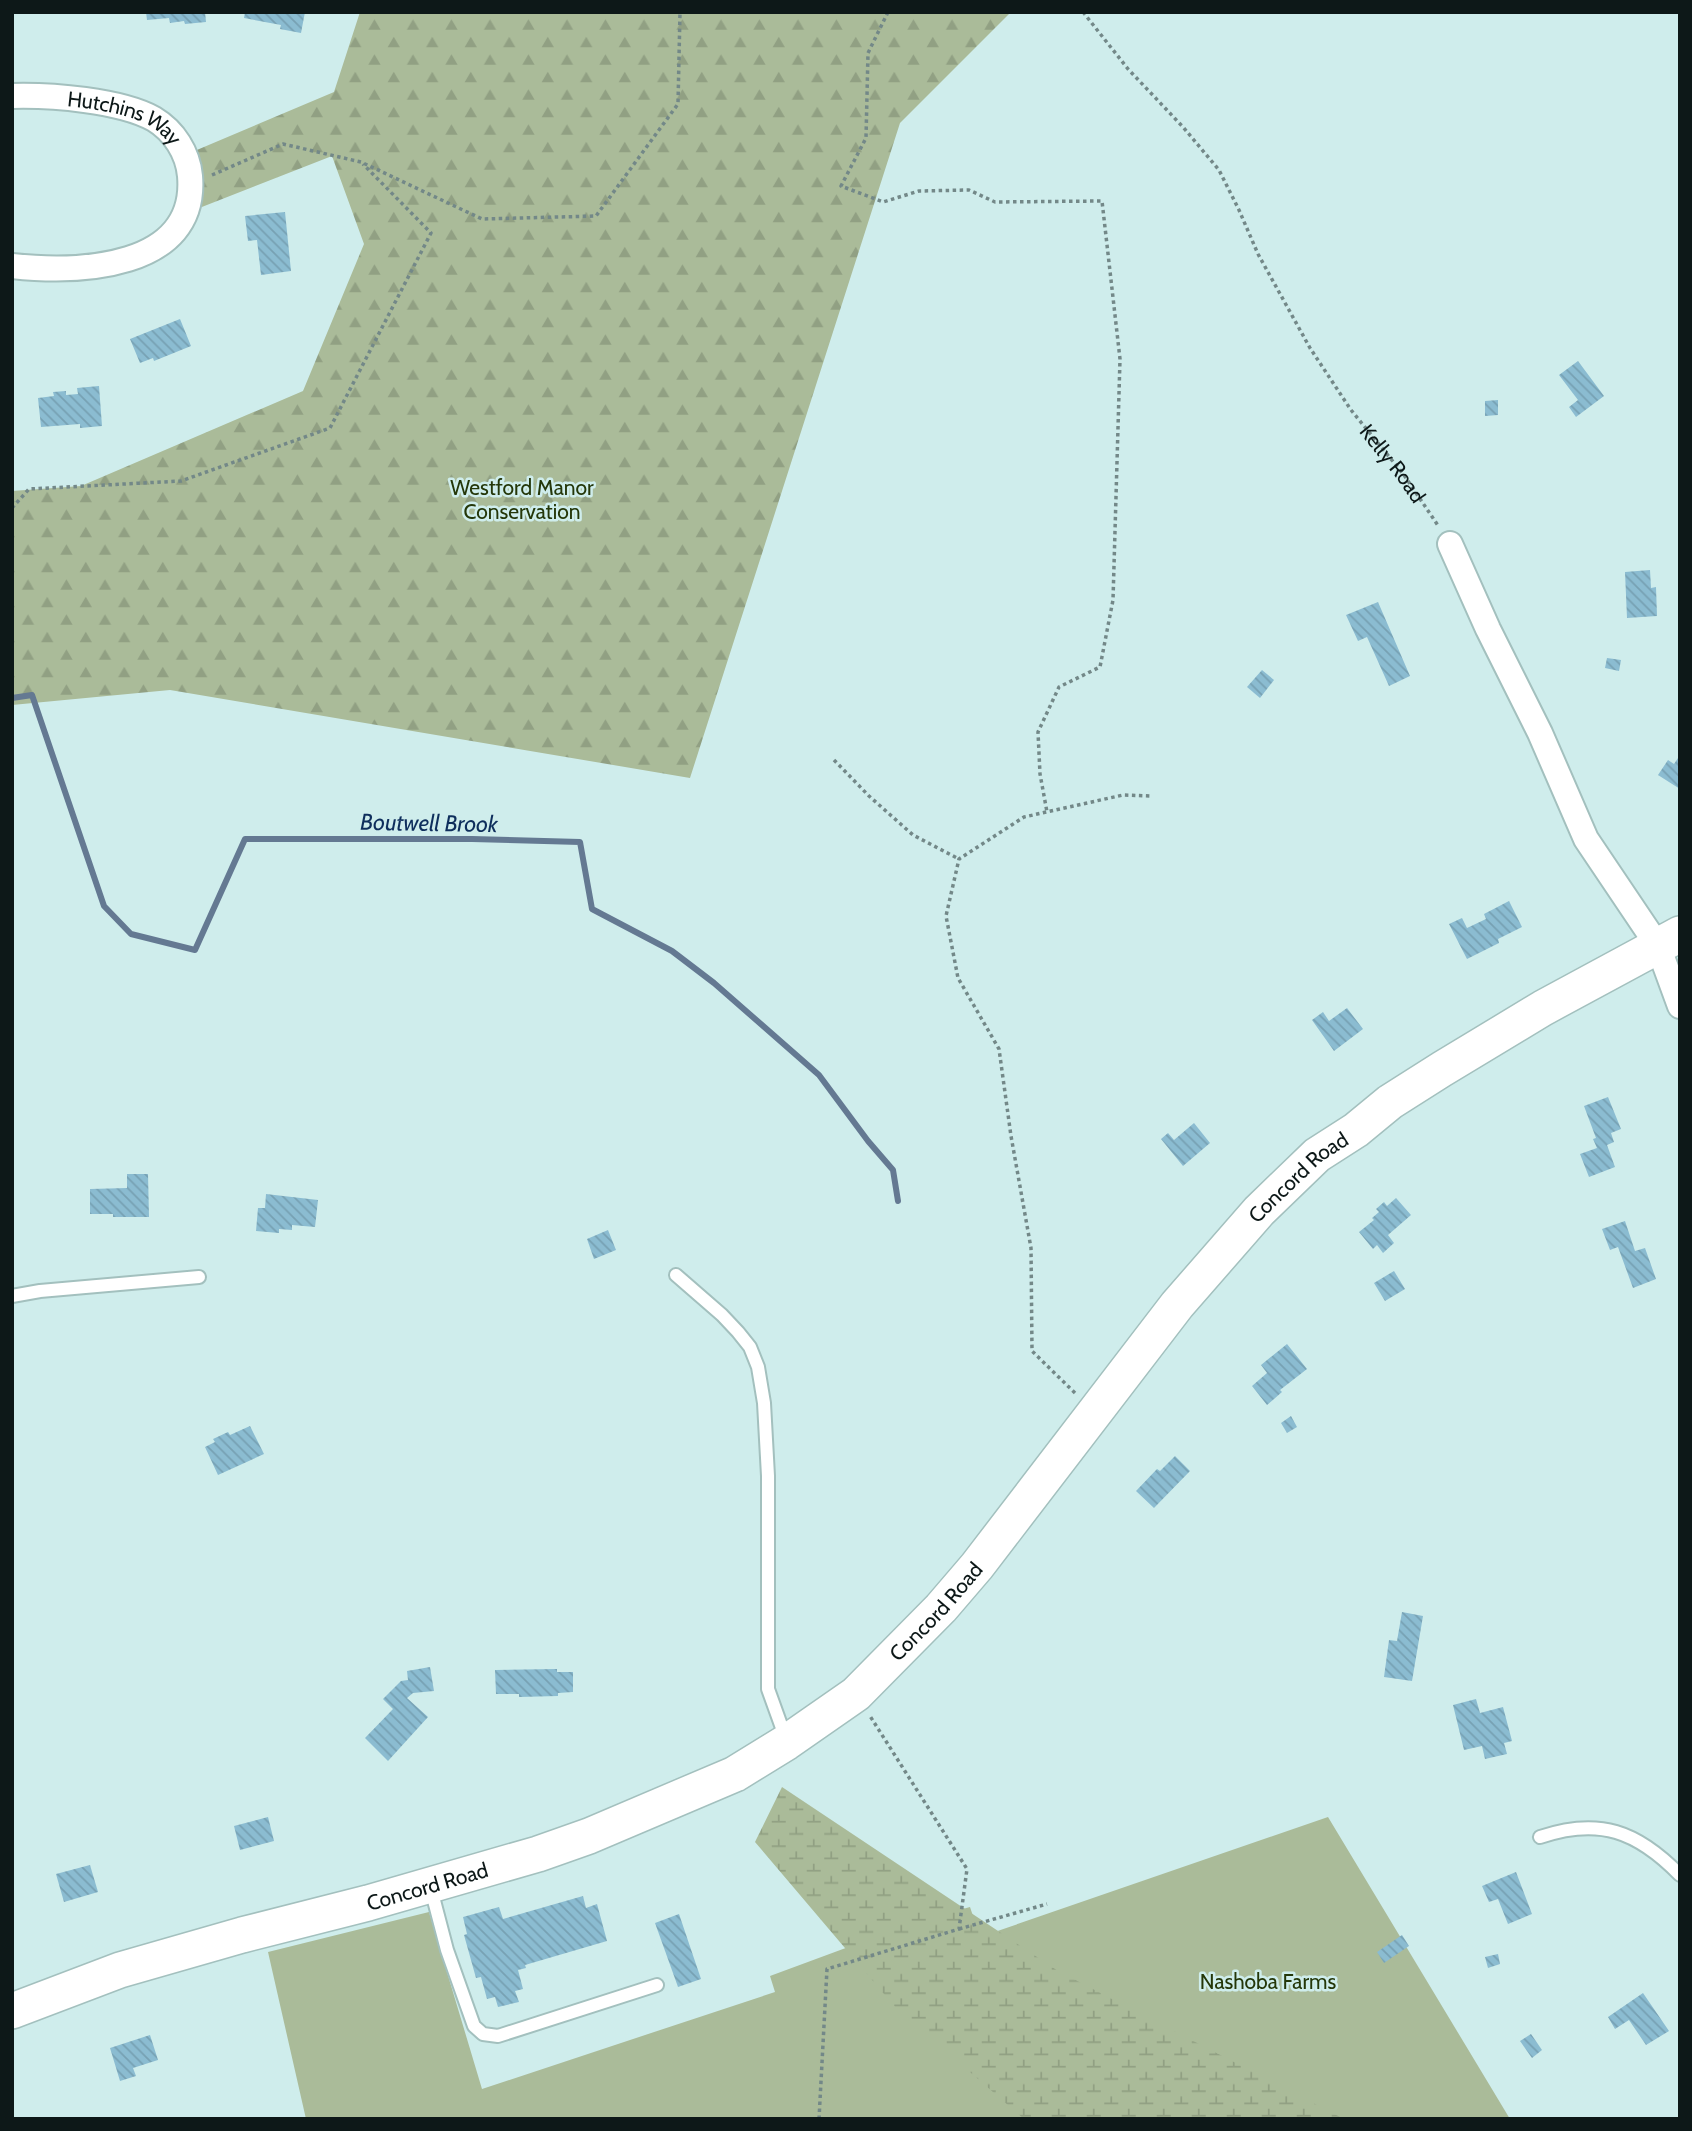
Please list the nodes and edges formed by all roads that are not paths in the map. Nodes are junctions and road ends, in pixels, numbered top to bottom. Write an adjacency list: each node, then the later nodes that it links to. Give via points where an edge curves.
1 (12, 96): 2 (street, Hutchins Way, via 54,96 143,114 178,142 191,184 177,227 142,255 83,267)
2 (12, 266)
3 (1450, 544): 4 (street, via 1586,839)
4 (1669, 940): 5 (street); 9 (main road, Concord Road, via 1442,1069 1317,1156 1259,1212 1177,1305 941,1608 856,1694)
5 (1680, 1006)
6 (676, 1275): 9 (lane, via 738,1332 758,1367 768,1476 768,1689)
7 (199, 1277): 8 (lane)
8 (12, 1296)
9 (787, 1742): 12 (main road, Concord Road, via 735,1774 589,1836)
10 (1540, 1837): 11 (lane, via 1564,1828 1604,1829 1635,1839)
11 (1680, 1875)
12 (430, 1885): 13 (lane, via 469,2013 483,2035 498,2036); 14 (main road, Concord Road, via 120,1970)
13 (657, 1985)
14 (12, 2011)

